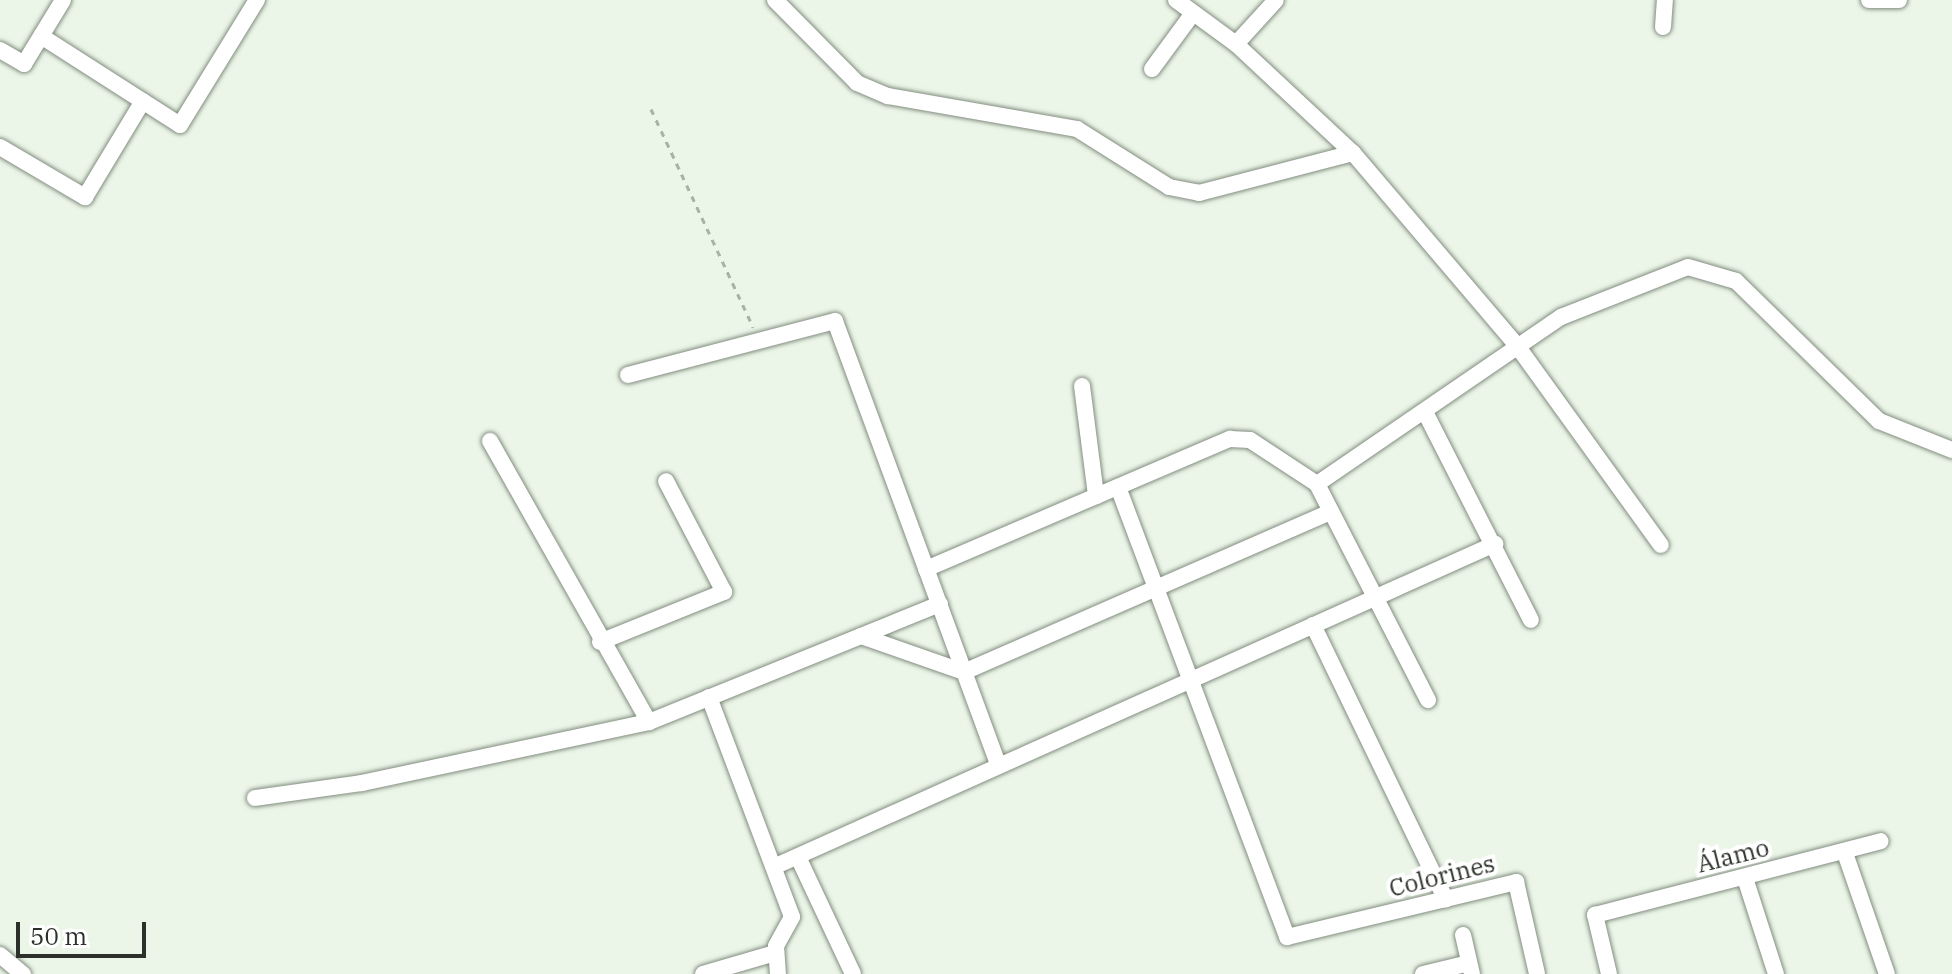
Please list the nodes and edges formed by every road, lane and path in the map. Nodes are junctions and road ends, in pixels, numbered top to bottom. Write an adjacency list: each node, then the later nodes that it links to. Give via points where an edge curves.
1 (63, 0): 9 (street)
2 (257, 0): 13 (street, via 180,125)
3 (775, 0): 16 (street, via 857,83 888,96 1077,129 1169,187 1199,193)
4 (1176, 0): 7 (street)
5 (1276, 0): 10 (street)
6 (1665, 0): 8 (street)
7 (1191, 16): 10 (street); 12 (street)
8 (1663, 27)
9 (41, 36): 11 (street, via 24,64); 13 (street)
10 (1236, 44): 16 (street)
11 (0, 50)
12 (1152, 69)
13 (143, 101): 15 (street, via 85,197)
14 (651, 109): 17 (path)
15 (0, 147)
16 (1353, 153): 18 (street)
17 (760, 341): 19 (street); 31 (street, via 835,321)
18 (1518, 347): 21 (street); 23 (street, via 1561,317 1688,267 1715,270 1736,281 1879,421); 30 (street)
19 (628, 375)
20 (1082, 386): 27 (street)
21 (1426, 414): 25 (street); 29 (street)
22 (490, 441): 38 (street)
23 (1952, 450)
24 (666, 481): 38 (street, via 724,592)
25 (1317, 484): 26 (street, via 1250,440 1230,439); 28 (street)
26 (1118, 487): 27 (street); 32 (street)
27 (1096, 496): 31 (street)
28 (1328, 513): 32 (street); 33 (street)
29 (1495, 544): 33 (street); 35 (street)
30 (1661, 545)
31 (926, 569): 34 (street)
32 (1157, 592): 39 (street); 40 (street)
33 (1370, 598): 36 (street); 42 (street)
34 (940, 604): 37 (street); 39 (street)
35 (1531, 620)
36 (1313, 625): 40 (street); 51 (street)
37 (861, 636): 39 (street); 41 (street)
38 (600, 642): 43 (street)
39 (964, 672): 44 (street)
40 (1191, 680): 44 (street); 51 (street, Colorines, via 1287,937)
41 (709, 697): 43 (street); 49 (street)
42 (1428, 700)
43 (649, 722): 45 (street, via 362,783)
44 (999, 766): 48 (street)
45 (255, 798)
46 (1881, 841): 47 (street, Álamo)
47 (1845, 853): 50 (street, Álamo); 64 (street)
48 (798, 857): 49 (street); 59 (street)
49 (778, 865): 53 (street, via 792,917)
50 (1745, 878): 62 (street, Álamo, via 1595,915); 63 (street)
51 (1446, 900): 61 (street, Colorines, via 1516,882)
52 (1463, 935): 55 (street)
53 (775, 953): 57 (street); 58 (street)
54 (0, 955): 56 (street)
55 (1471, 968): 60 (street)
56 (23, 974)
57 (703, 974)
58 (778, 974)
59 (853, 974)
60 (1423, 974)
61 (1537, 974)
62 (1609, 974)
63 (1776, 974)
64 (1887, 974)

